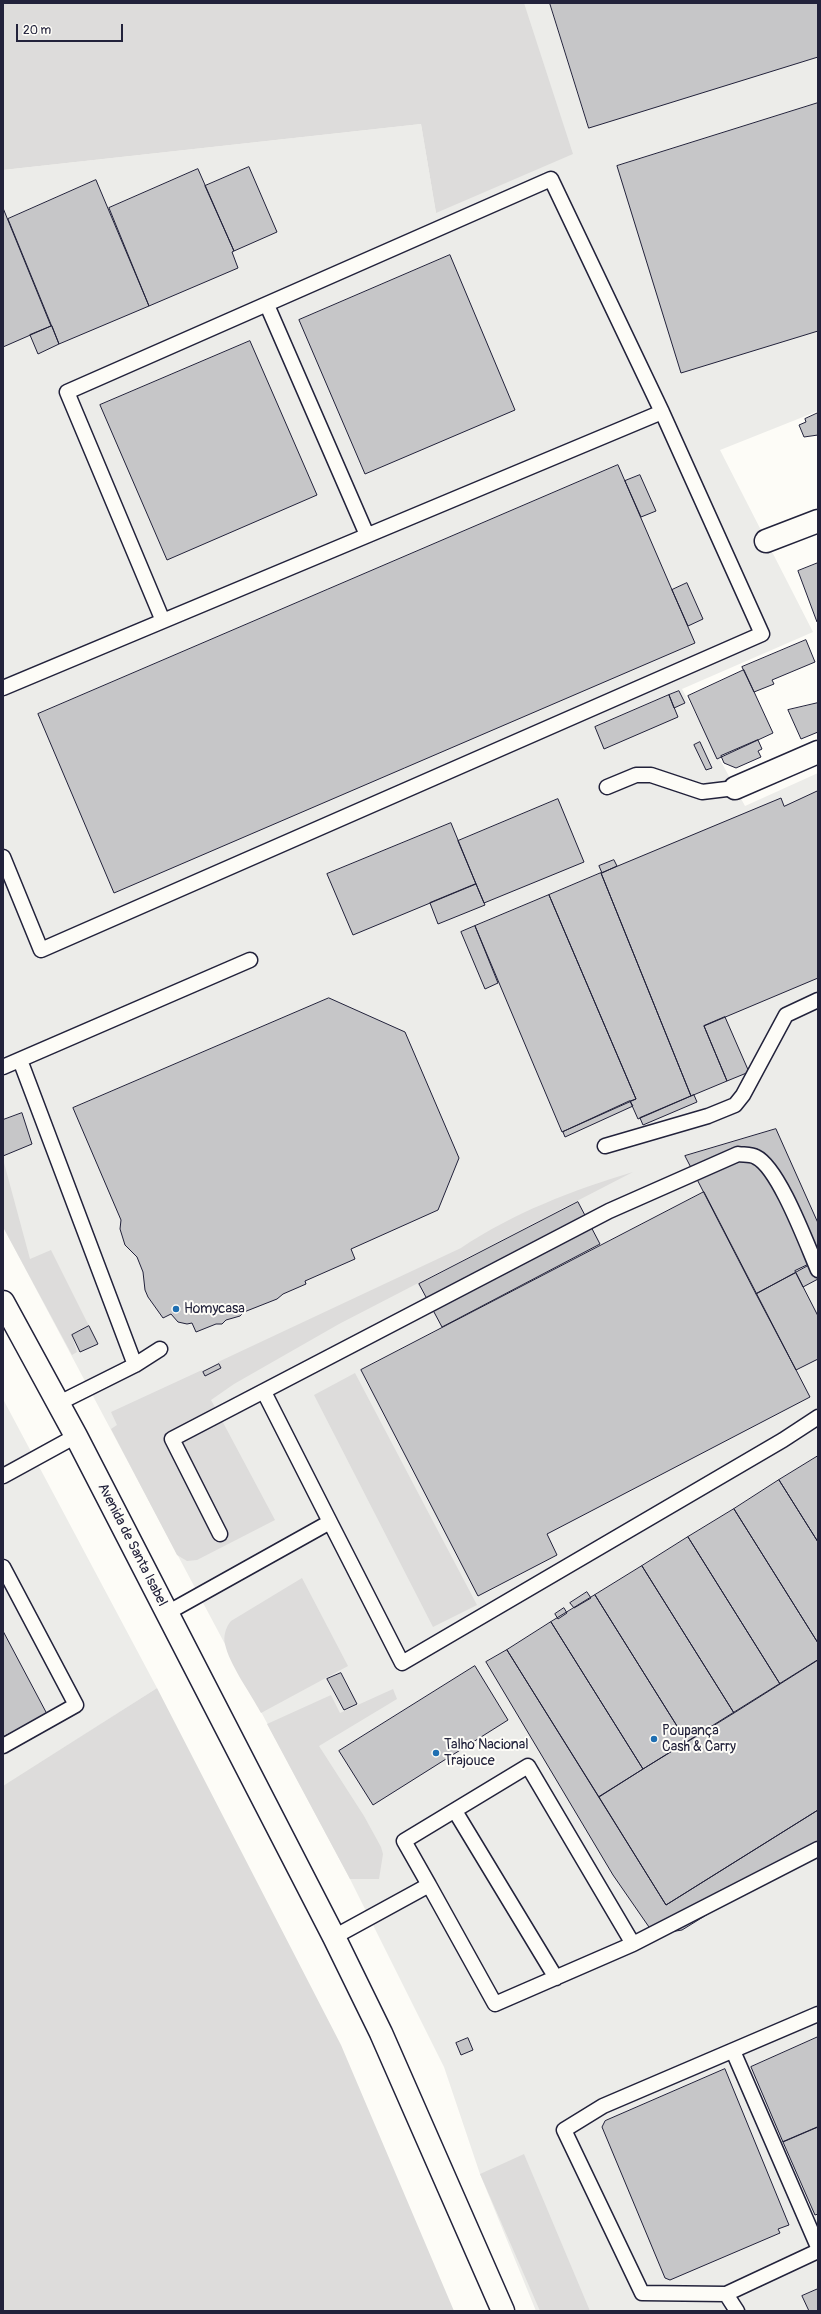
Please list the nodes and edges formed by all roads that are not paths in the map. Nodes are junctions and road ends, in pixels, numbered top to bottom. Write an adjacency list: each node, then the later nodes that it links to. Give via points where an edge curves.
1 (266, 305): 2 (lane, via 551,179); 4 (lane); 6 (lane, via 67,392)
2 (662, 412): 4 (lane); 11 (lane, via 762,634 41,950)
3 (818, 521): 5 (main road)
4 (367, 535): 6 (lane)
5 (766, 541)
6 (163, 621): 7 (lane)
7 (3, 688)
8 (818, 752): 10 (main road)
9 (607, 787): 10 (lane, via 636,775 652,775 702,792)
10 (734, 788)
11 (3, 857)
12 (250, 960): 14 (lane)
13 (818, 1000): 16 (lane, via 786,1015 743,1095 735,1105 708,1116)
14 (20, 1060): 15 (lane); 20 (lane)
15 (3, 1067)
16 (605, 1146)
17 (818, 1270): 21 (lane, via 769,1167 756,1156 738,1154 609,1211)
18 (3, 1302): 22 (main road, Avenida de Santa Isabel)
19 (160, 1349): 20 (lane)
20 (134, 1365): 22 (lane)
21 (264, 1392): 26 (lane); 27 (lane, via 172,1439)
22 (59, 1403): 24 (main road, Avenida de Santa Isabel)
23 (818, 1417): 26 (lane, via 402,1663)
24 (76, 1436): 25 (lane); 29 (main road, Avenida de Santa Isabel)
25 (3, 1476)
26 (330, 1522): 29 (lane)
27 (220, 1534)
28 (3, 1568): 30 (lane, via 76,1705)
29 (167, 1613): 34 (main road, Avenida de Santa Isabel)
30 (3, 1746)
31 (455, 1811): 33 (lane, via 404,1841); 35 (lane, via 528,1766); 36 (lane)
32 (818, 1849): 35 (lane)
33 (429, 1885): 34 (lane); 36 (lane, via 495,2004)
34 (334, 1937): 42 (main road, Avenida de Santa Isabel, via 381,2033)
35 (634, 1944): 36 (lane)
36 (556, 1978)
37 (818, 2014): 38 (lane)
38 (733, 2051): 39 (lane); 41 (lane, via 603,2106 564,2130 642,2292)
39 (818, 2247)
40 (818, 2251): 41 (lane)
41 (726, 2294): 43 (lane)
42 (503, 2311)
43 (737, 2311)

